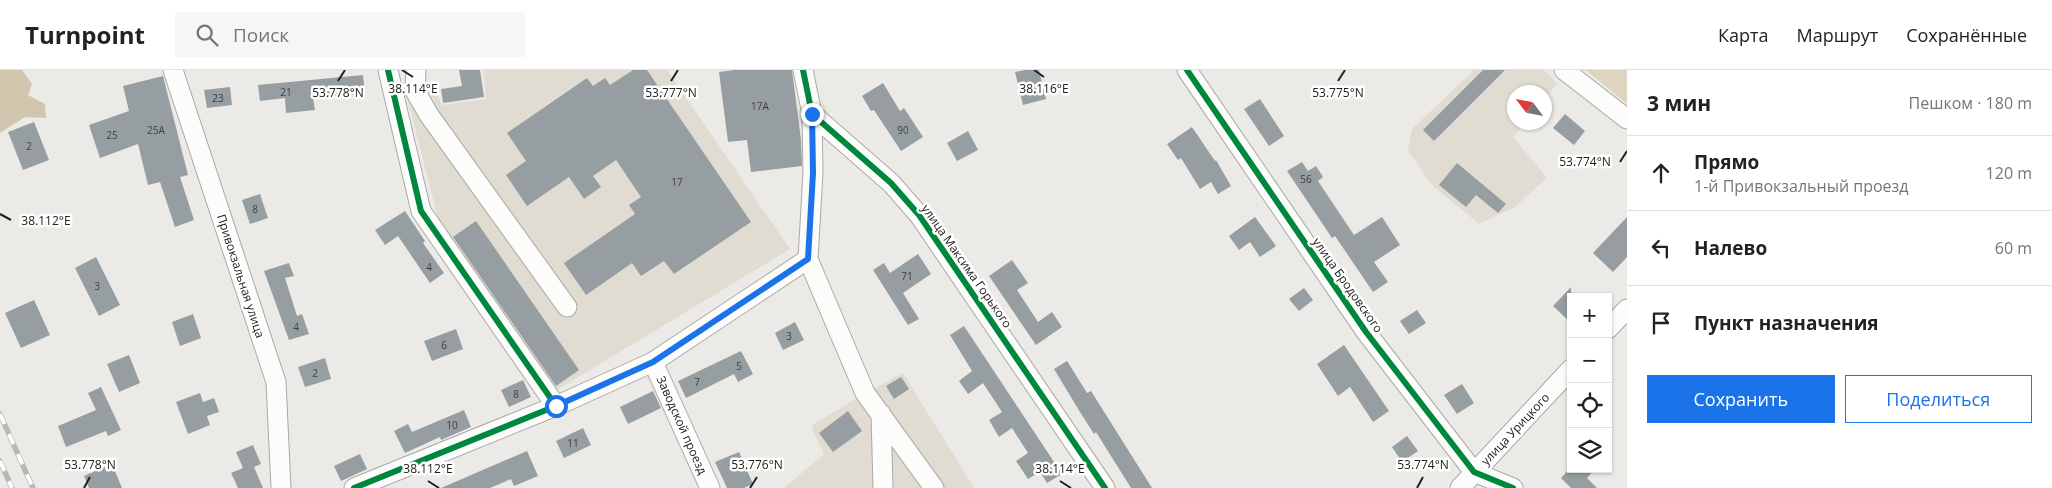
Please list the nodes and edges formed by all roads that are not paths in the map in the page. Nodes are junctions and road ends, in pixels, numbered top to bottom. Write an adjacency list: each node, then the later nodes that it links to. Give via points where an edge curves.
1 (172, 70): 18 (street, Привокзальная улица, via 276,382)
2 (388, 70): 15 (street, via 421,211)
3 (416, 70): 10 (street, via 416,91 429,115)
4 (803, 70): 7 (street)
5 (1187, 70): 17 (street, улица Бродовского, via 1366,332)
6 (1564, 70): 8 (street)
7 (812, 114): 9 (street, via 813,173); 23 (street, улица Максима Горького, via 891,183 919,215)
8 (1627, 120)
9 (808, 259): 13 (street); 16 (street, via 865,392)
10 (567, 307)
11 (1627, 309): 12 (street)
12 (1612, 325)
13 (653, 362): 15 (street); 20 (street, Заводской проезд)
14 (1567, 373): 17 (street, улица Урицкого)
15 (556, 406): 19 (street)
16 (881, 414): 21 (street); 22 (street)
17 (1474, 472): 24 (street, улица Урицкого); 25 (street)
18 (281, 488)
19 (354, 488)
20 (710, 488)
21 (884, 488)
22 (934, 488)
23 (1105, 488)
24 (1460, 488)
25 (1513, 488)

